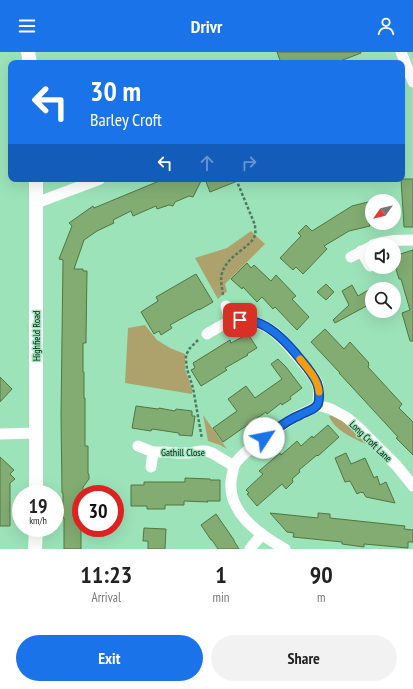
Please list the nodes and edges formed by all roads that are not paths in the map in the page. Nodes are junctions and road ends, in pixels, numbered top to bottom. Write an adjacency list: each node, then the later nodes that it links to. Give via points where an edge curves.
1 (405, 67): 2 (street)
2 (413, 82)
3 (36, 182): 5 (street, Highfield Road)
4 (92, 182): 5 (street)
5 (36, 203): 16 (street, Highfield Road)
6 (401, 240): 7 (street)
7 (413, 240)
8 (365, 249): 9 (street)
9 (361, 251): 10 (street); 11 (street)
10 (351, 256)
11 (365, 258)
12 (224, 301): 13 (street)
13 (230, 321): 14 (street); 15 (street, via 260,323 279,336 312,373 318,384)
14 (204, 336)
15 (318, 404): 20 (street, via 264,438); 23 (street, Long Croft Lane, via 346,417 358,427)
16 (36, 433): 17 (street); 22 (street, Highfield Road)
17 (0, 434)
18 (138, 446): 19 (street, Gathill Close)
19 (153, 452): 20 (street, Gathill Close, via 206,451); 21 (street, Gathill Close)
20 (234, 466): 24 (street, via 230,486 234,504 247,522)
21 (151, 467)
22 (36, 485)
23 (413, 486)
24 (262, 534): 27 (street); 28 (street)
25 (36, 537): 26 (street)
26 (36, 549)
27 (250, 549)
28 (285, 549)

